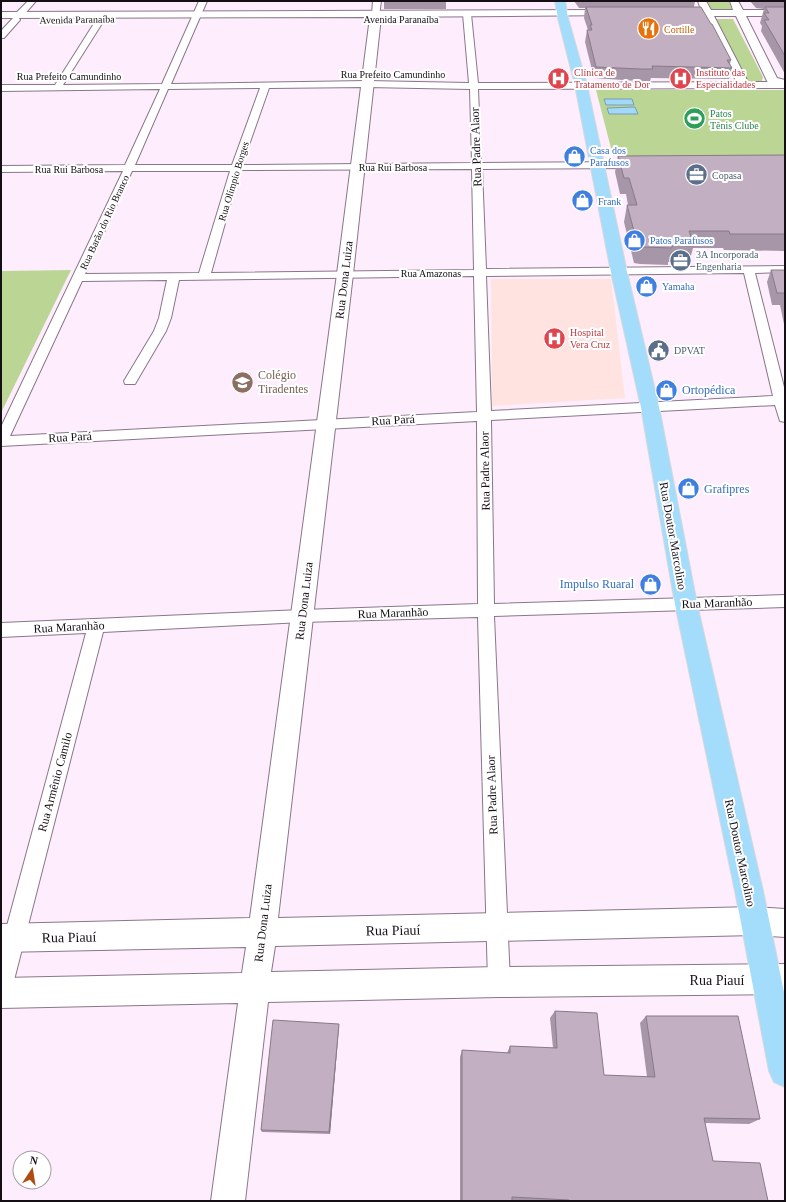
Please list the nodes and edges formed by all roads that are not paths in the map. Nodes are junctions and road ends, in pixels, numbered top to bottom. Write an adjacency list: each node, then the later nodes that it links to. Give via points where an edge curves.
1 (32, 1): 15 (street)
2 (203, 1): 14 (street, Rua Barão do Rio Branco)
3 (702, 1): 11 (street)
4 (734, 1): 12 (street)
5 (376, 11): 14 (street, Avenida Paranaíba); 16 (street, Avenida Paranaíba); 22 (street, Rua Dona Luiza)
6 (561, 11): 9 (street, Avenida Paranaíba); 16 (street, Avenida Paranaíba, via 527,16); 23 (main road, Rua Doutor Marcolino)
7 (785, 13): 12 (street)
8 (1, 15): 15 (street, Avenida Paranaíba)
9 (625, 15)
10 (663, 15): 11 (street)
11 (709, 15): 12 (street); 21 (street)
12 (740, 15): 17 (street); 20 (street)
13 (103, 16): 14 (street, Avenida Paranaíba); 15 (street, Avenida Paranaíba); 29 (street)
14 (196, 16): 27 (street, Rua Barão do Rio Branco)
15 (17, 17): 18 (street, Avenida Paranaíba); 19 (street)
16 (467, 17): 26 (street, Rua Padre Alaor)
17 (785, 17)
18 (1, 20)
19 (1, 36)
20 (772, 80): 21 (street); 24 (street)
21 (743, 83): 23 (street, Rua Prefeito Camundinho); 24 (street, Rua Prefeito Camundinho)
22 (367, 84): 25 (street, Rua Prefeito Camundinho); 26 (street, Rua Prefeito Camundinho); 33 (street, Rua Dona Luiza)
23 (581, 85): 26 (street, Rua Prefeito Camundinho); 32 (main road, Rua Doutor Marcolino)
24 (785, 85)
25 (265, 86): 27 (street, Rua Prefeito Camundinho); 35 (street, Rua Olímpio Borges)
26 (474, 86): 31 (street, Rua Padre Alaor)
27 (164, 87): 29 (street, Rua Prefeito Camundinho); 34 (street, Rua Barão do Rio Branco)
28 (1, 88): 29 (street, Rua Prefeito Camundinho)
29 (57, 88)
30 (644, 165): 32 (street, Rua Rui Barbosa)
31 (476, 166): 32 (street, Rua Rui Barbosa); 33 (street, Rua Rui Barbosa); 40 (street, Rua Padre Alaor)
32 (597, 166): 39 (main road, Rua Doutor Marcolino)
33 (358, 167): 35 (street, Rua Rui Barbosa); 41 (street, Rua Dona Luiza)
34 (129, 168): 35 (street, Rua Rui Barbosa); 36 (street, Rua Rui Barbosa); 44 (street, Rua Barão do Rio Branco)
35 (236, 168): 43 (street, Rua Olímpio Borges)
36 (1, 169)
37 (749, 270): 38 (street, Rua Amazonas); 39 (street, Rua Amazonas); 46 (street)
38 (785, 270)
39 (619, 272): 40 (street, Rua Amazonas); 47 (main road, Rua Doutor Marcolino)
40 (480, 273): 41 (street, Rua Amazonas); 48 (street, Rua Padre Alaor)
41 (345, 274): 43 (street, Rua Amazonas); 50 (street, Rua Dona Luiza)
42 (174, 276): 43 (street, Rua Amazonas); 44 (street, Rua Amazonas); 45 (street, via 160,331)
43 (204, 276)
44 (78, 278): 51 (street, Rua Barão do Rio Branco)
45 (130, 381)
46 (783, 400): 47 (street, Rua Pará); 49 (street)
47 (650, 407): 48 (street, Rua Pará); 53 (main road, Rua Doutor Marcolino)
48 (484, 415): 50 (street, Rua Pará); 54 (street, Rua Padre Alaor)
49 (785, 418)
50 (326, 424): 51 (street, Rua Pará); 55 (street, Rua Dona Luiza)
51 (1, 441)
52 (785, 601): 53 (street, Rua Maranhão)
53 (686, 604): 54 (street, Rua Maranhão); 58 (main road, Rua Doutor Marcolino)
54 (486, 610): 55 (street, Rua Maranhão); 60 (street, Rua Padre Alaor)
55 (302, 616): 56 (street, Rua Maranhão); 61 (street, Rua Dona Luiza)
56 (96, 626): 57 (street, Rua Maranhão); 62 (street, Rua Armênio Camilo)
57 (1, 630)
58 (755, 921): 59 (street, Rua Piauí); 60 (street, Rua Piauí); 63 (main road, Rua Doutor Marcolino)
59 (785, 923)
60 (496, 927): 61 (street, Rua Piauí); 64 (street, Rua Padre Alaor)
61 (262, 933): 62 (street, Rua Piauí); 66 (street, Rua Dona Luiza)
62 (8, 938): 65 (street, Rua Armênio Camilo)
63 (776, 979): 64 (street, Rua Piauí); 68 (main road, Rua Doutor Marcolino)
64 (498, 982): 66 (street, Rua Piauí)
65 (1, 988)
66 (255, 988): 67 (street, Rua Piauí); 69 (street, Rua Dona Luiza)
67 (1, 993)
68 (785, 1071)
69 (228, 1201)

